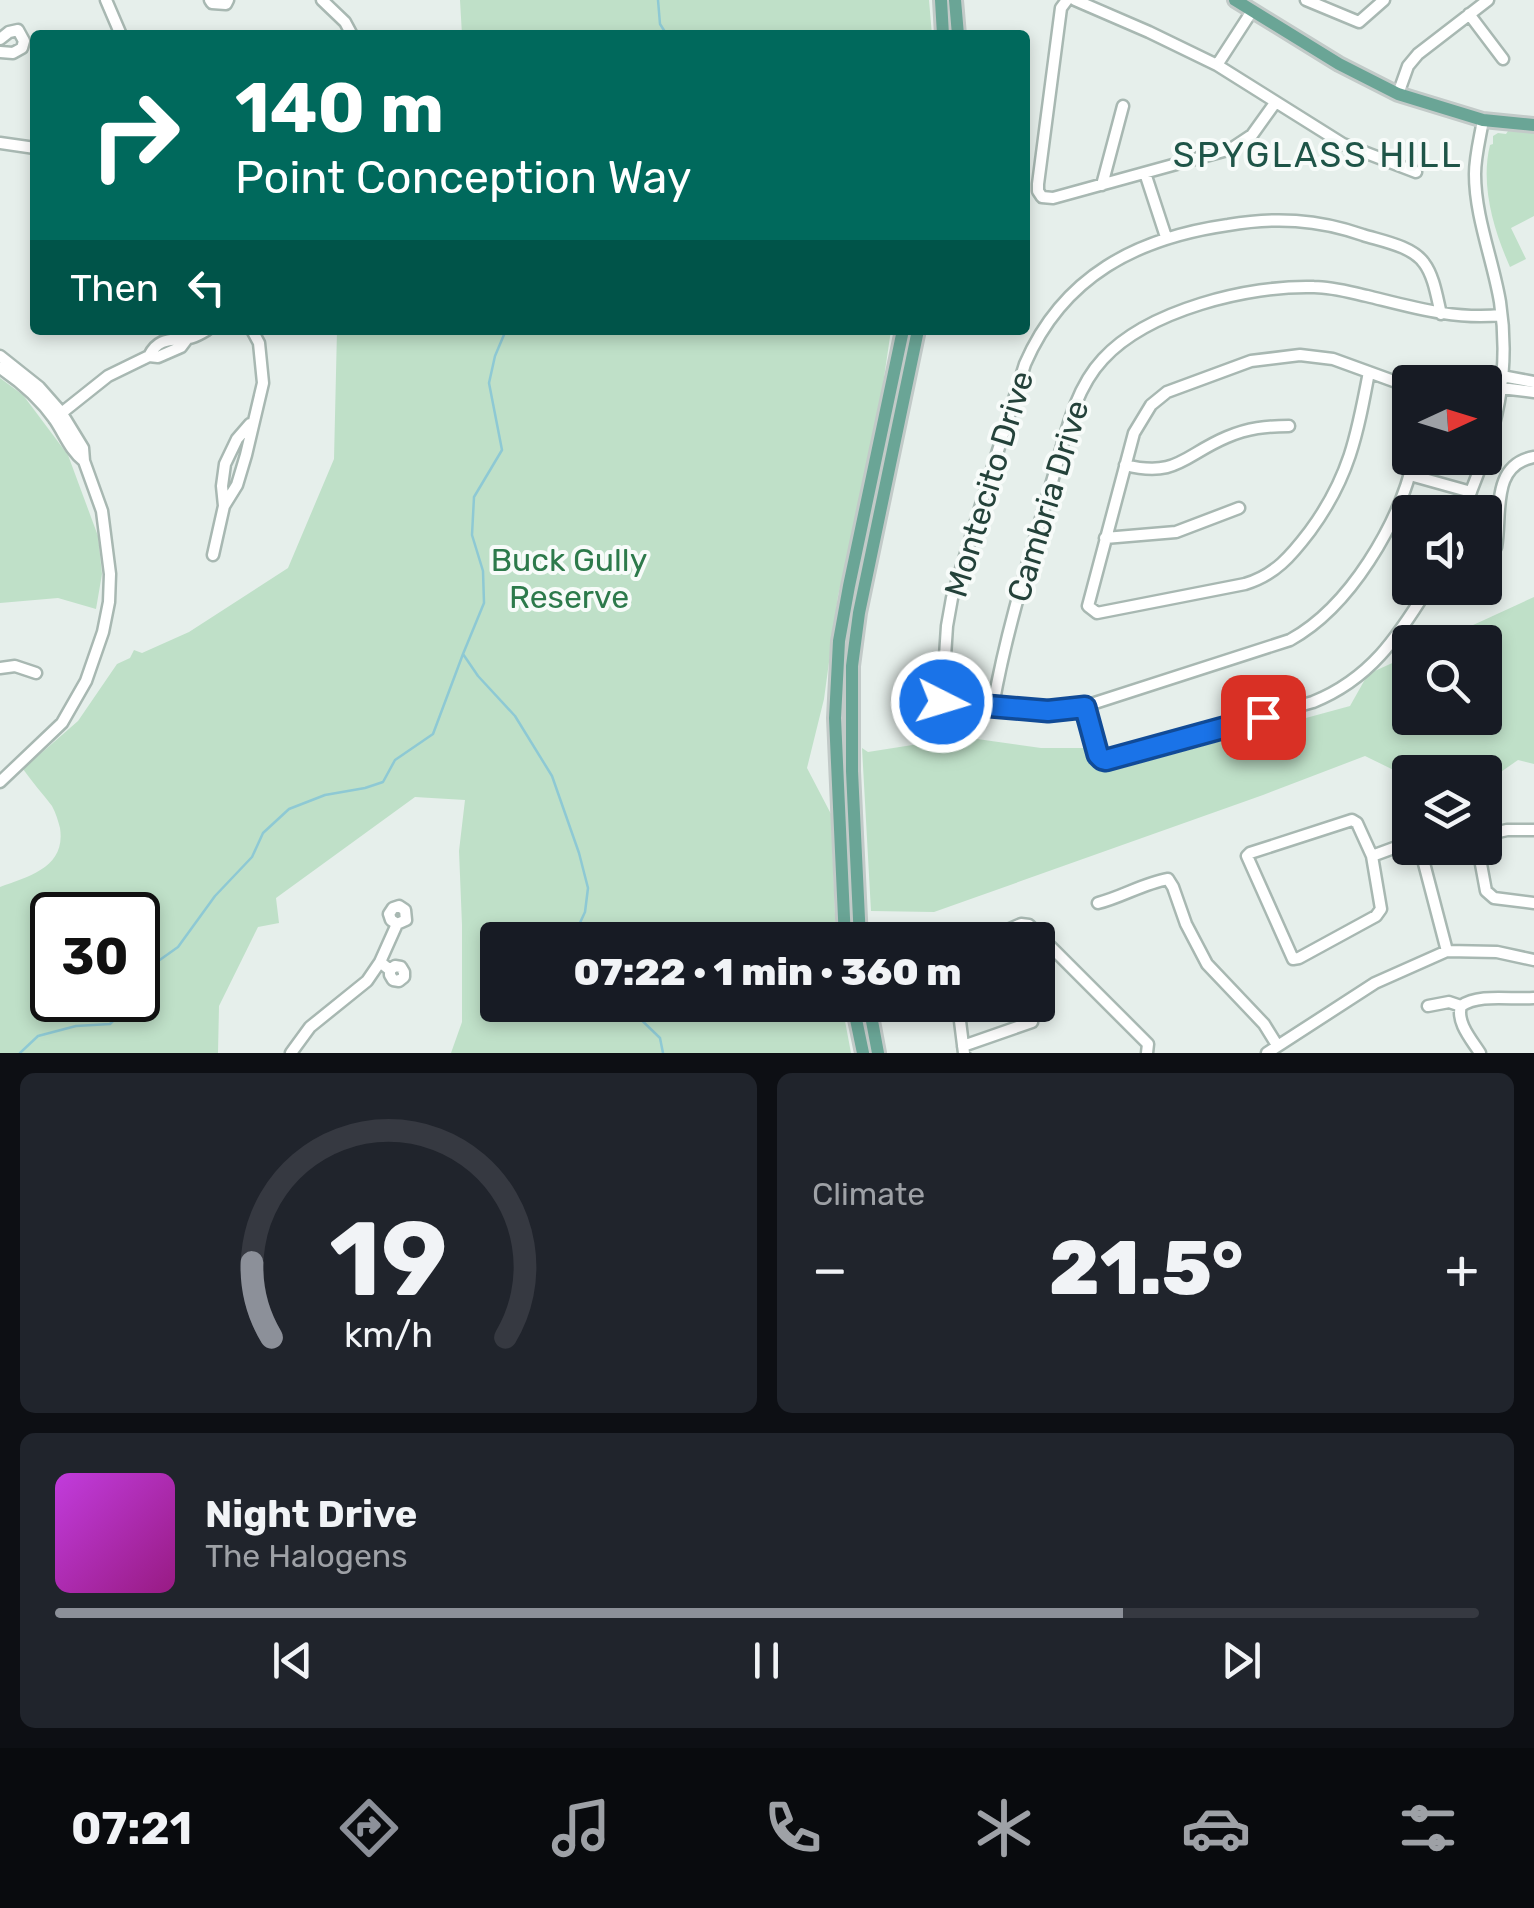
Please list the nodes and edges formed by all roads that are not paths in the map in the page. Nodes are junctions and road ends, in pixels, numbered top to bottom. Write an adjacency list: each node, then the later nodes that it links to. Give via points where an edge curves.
1 (106, 0): 14 (street)
2 (210, 0): 3 (street, via 221,6)
3 (228, 0)
4 (322, 0): 15 (street)
5 (941, 0): 16 (main road)
6 (955, 0): 17 (main road)
7 (1235, 0): 12 (main road)
8 (1306, 0): 9 (street, via 1359,22)
9 (1384, 0)
10 (1488, 0): 13 (street)
11 (1068, 1): 21 (street); 31 (street, via 1038,191 1053,198)
12 (1252, 11): 21 (street); 22 (main road)
13 (1469, 14): 20 (street); 22 (street, via 1418,54)
14 (119, 30)
15 (349, 30)
16 (943, 30)
17 (958, 30)
18 (0, 39): 19 (street, via 18,30 24,40 13,53)
19 (0, 52)
20 (1503, 59)
21 (1217, 65): 23 (street)
22 (1398, 94): 25 (main road)
23 (1275, 103): 29 (street, via 1343,144); 30 (street, via 1240,144)
24 (1123, 106): 31 (street)
25 (1483, 120): 26 (main road); 34 (street, via 1476,187)
26 (1534, 125)
27 (0, 143): 28 (street)
28 (30, 147)
29 (1416, 172)
30 (1145, 173): 31 (street); 32 (street)
31 (1102, 185)
32 (1166, 237): 33 (street, Montecito Drive, via 1267,220 1347,229 1419,258); 65 (street, Montecito Drive, via 1085,282 1053,314 1025,364 947,626 942,702)
33 (1441, 314): 34 (street, Cambria Drive); 65 (street, Cambria Drive, via 1318,286 1276,288 1181,312 1113,350 1077,401 1006,639)
34 (1502, 315): 40 (street)
35 (191, 335): 48 (street, via 180,347 108,376)
36 (255, 335): 49 (street, via 263,383)
37 (902, 335): 76 (main road, via 839,641 834,718)
38 (917, 335): 77 (main road, via 852,666)
39 (0, 356): 48 (street, via 21,370)
40 (1501, 365)
41 (0, 368): 48 (street)
42 (1369, 372): 43 (street); 52 (street, via 1333,359 1284,355 1178,386 1143,414); 60 (street, via 1341,481 1296,550 1267,575 1092,611 1088,601)
43 (1392, 381)
44 (1502, 382): 46 (street)
45 (1502, 382): 47 (street)
46 (1534, 382)
47 (1534, 392)
48 (57, 415): 67 (street, via 102,511 109,602 86,681 62,723)
49 (254, 419): 58 (street); 58 (street, via 226,464)
50 (1289, 426): 52 (street, via 1242,431 1168,468)
51 (1534, 458): 57 (street, via 1520,460 1508,473)
52 (1125, 465): 60 (street)
53 (1410, 475): 55 (street); 66 (street, via 1378,546 1316,624 1276,646)
54 (1477, 475): 55 (street)
55 (1471, 492): 56 (street)
56 (1470, 495)
57 (1501, 495)
58 (224, 506): 61 (street)
59 (1239, 508): 60 (street, via 1176,532)
60 (1105, 538)
61 (214, 555)
62 (1416, 605): 66 (street, via 1384,653 1355,679 1294,708 1102,759)
63 (0, 668): 64 (street)
64 (36, 673)
65 (993, 706): 66 (street)
66 (1085, 707)
67 (0, 782)
68 (1534, 830): 69 (street)
69 (1502, 831)
70 (1392, 849): 71 (street)
71 (1372, 856): 71 (street, via 1352,820 1250,852 1294,958 1376,916 1382,908)
72 (1424, 865): 80 (street)
73 (1481, 865): 75 (street, via 1486,892 1494,898)
74 (1098, 903): 92 (street, via 1168,880 1207,964 1264,1024)
75 (1534, 903)
76 (844, 922)
77 (859, 922)
78 (396, 924): 82 (street)
79 (1055, 950): 96 (street, via 1148,1044)
80 (1447, 952): 81 (street); 92 (street, via 1375,983)
81 (1534, 960)
82 (380, 962): 83 (street); 93 (street)
83 (390, 970)
84 (1534, 998): 86 (street)
85 (1428, 1006): 86 (street)
86 (1460, 1006): 97 (street, via 1460,1020)
87 (857, 1022): 94 (main road)
88 (872, 1022): 95 (main road)
89 (960, 1022): 91 (street)
90 (1032, 1022): 91 (street)
91 (963, 1049)
92 (1272, 1049)
93 (291, 1053)
94 (863, 1053)
95 (878, 1053)
96 (1147, 1053)
97 (1480, 1053)

